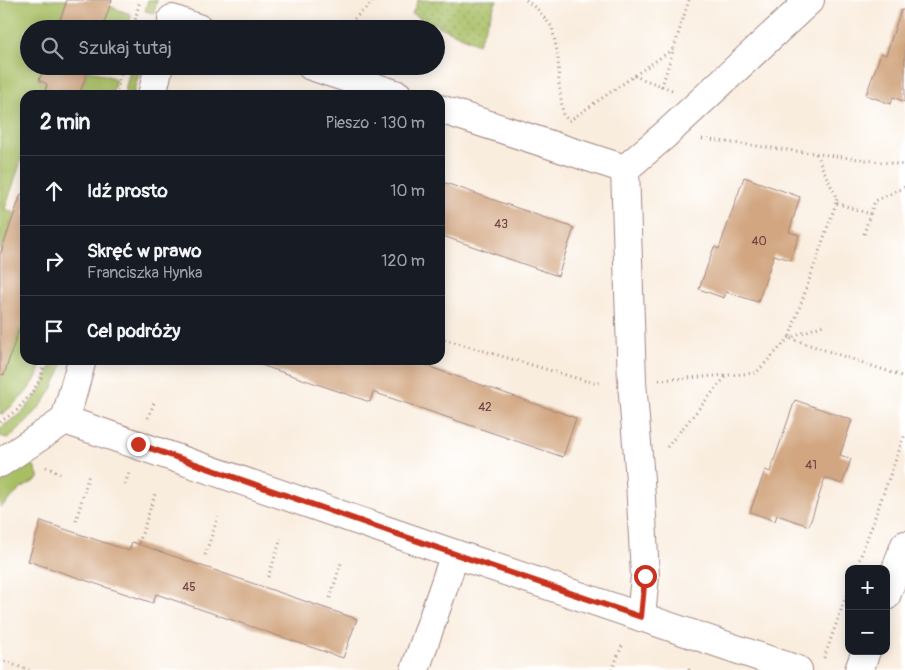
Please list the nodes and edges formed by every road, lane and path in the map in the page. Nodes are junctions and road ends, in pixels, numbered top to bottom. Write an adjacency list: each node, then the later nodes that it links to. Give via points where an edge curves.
1 (140, 0): 6 (path)
2 (375, 0): 7 (path)
3 (526, 0): 12 (path, via 552,27 563,114 568,122)
4 (690, 0): 8 (path)
5 (810, 0): 17 (street)
6 (135, 20)
7 (353, 20)
8 (674, 49): 12 (path); 13 (path)
9 (121, 75): 14 (path)
10 (157, 75): 15 (street)
11 (338, 75): 16 (street)
12 (634, 76): 13 (path)
13 (662, 86): 17 (path)
14 (117, 90)
15 (153, 90)
16 (383, 90)
17 (703, 100): 19 (street)
18 (445, 111): 22 (street)
19 (666, 134): 20 (path); 22 (street)
20 (816, 153): 21 (path); 24 (path)
21 (905, 165)
22 (625, 169): 38 (street, via 632,382)
23 (905, 187): 25 (path, via 875,201)
24 (836, 203): 25 (path); 30 (path, via 789,338)
25 (870, 214): 26 (path)
26 (864, 234)
27 (44, 365): 32 (path, via 41,378 30,395)
28 (81, 365): 31 (street)
29 (727, 375): 38 (path)
30 (905, 377)
31 (65, 420): 34 (street); 45 (street)
32 (0, 422)
33 (905, 434): 48 (path)
34 (0, 463)
35 (45, 467): 36 (path)
36 (60, 474)
37 (89, 474): 41 (path)
38 (640, 480): 53 (street, via 645,576)
39 (155, 494): 43 (path)
40 (218, 517): 46 (path)
41 (76, 521)
42 (281, 539): 49 (path)
43 (139, 543)
44 (905, 545): 50 (street)
45 (455, 554): 53 (street); 59 (street)
46 (205, 555)
47 (342, 560): 52 (path)
48 (857, 565)
49 (268, 577)
50 (890, 585)
51 (845, 596): 57 (path)
52 (330, 598)
53 (641, 617): 57 (street)
54 (622, 646): 60 (path)
55 (865, 655): 61 (street)
56 (0, 660): 58 (path)
57 (810, 666)
58 (29, 670)
59 (415, 670)
60 (612, 670)
61 (859, 670)

